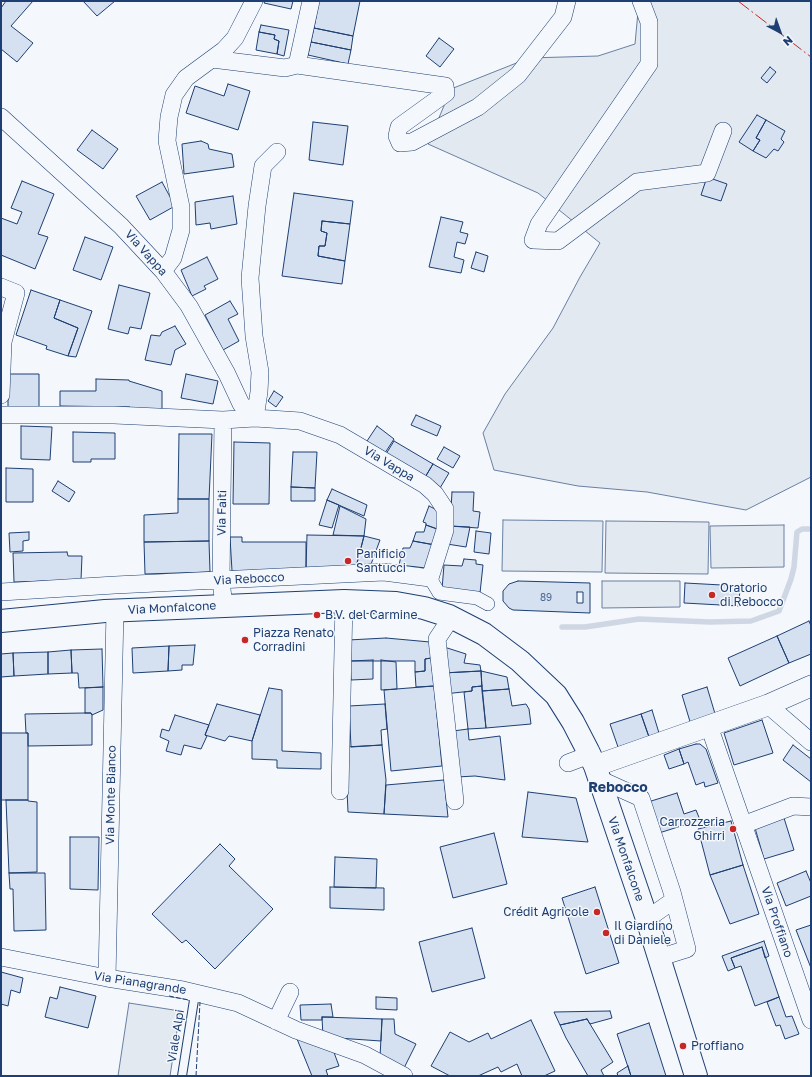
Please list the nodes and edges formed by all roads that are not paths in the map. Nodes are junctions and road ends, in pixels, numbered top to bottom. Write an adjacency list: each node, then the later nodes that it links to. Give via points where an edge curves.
1 (254, 1): 5 (street, via 235,38)
2 (311, 1): 6 (street)
3 (567, 1): 6 (street, via 563,17 518,75 478,107 412,142 400,143 397,136 399,127 446,93 445,86)
4 (641, 1): 8 (street, via 649,22 649,64 539,224 534,240 558,242 637,182 707,173)
5 (212, 59): 6 (street, via 285,68); 10 (street, via 186,78 174,95 171,105 167,141 181,206 181,230 173,258)
6 (297, 65)
7 (1, 116): 10 (street, Via Vappa, via 121,226)
8 (724, 131)
9 (277, 152): 14 (street, via 263,166 250,278 254,336 260,372)
10 (163, 271): 14 (street, Via Vappa, via 189,306 241,404)
11 (1, 287): 12 (street, via 16,293 3,342)
12 (1, 395)
13 (1, 415): 15 (street, Via Vappa, via 114,415)
14 (255, 418): 15 (street, Via Vappa); 16 (street, Via Vappa, via 300,421 340,435 430,489 445,509 445,530)
15 (223, 420): 17 (street, Via Faiti)
16 (430, 578): 17 (street, Via Rebocco, via 384,572); 20 (street, via 440,593 477,598)
17 (221, 581): 18 (street, Via Rebocco); 21 (street, Via Faiti)
18 (1, 592)
19 (344, 601): 21 (main road, Via Monfalcone); 23 (main road, Via Monfalcone, via 396,603); 31 (street)
20 (488, 604)
21 (224, 606): 22 (main road, Via Monfalcone)
22 (115, 611): 24 (main road, Via Monfalcone); 39 (street, Via Monte Bianco)
23 (449, 616): 30 (main road, Via Monfalcone, via 484,634 505,649 556,695 573,722); 32 (street, via 437,639)
24 (1, 621)
25 (811, 686): 26 (street)
26 (768, 705): 27 (street); 28 (street)
27 (708, 726): 30 (street); 34 (street, Via Proffiano)
28 (811, 742)
29 (568, 763): 30 (street)
30 (594, 767): 35 (street, via 641,798); 36 (main road, Via Monfalcone)
31 (340, 791)
32 (455, 801)
33 (811, 807): 34 (street, via 793,806)
34 (743, 825): 42 (street, Via Proffiano)
35 (674, 900): 36 (street); 38 (street, via 687,949)
36 (647, 919): 38 (main road, Via Monfalcone)
37 (1, 956): 39 (street, Via Pianagrande)
38 (658, 958): 46 (main road, Via Monfalcone)
39 (107, 978): 43 (street, Via Pianagrande, via 183,990 238,1003)
40 (290, 992): 43 (street)
41 (194, 1000): 44 (lane, Viale Alpi)
42 (811, 1020)
43 (276, 1021): 45 (street, Via Pianagrande, via 365,1055)
44 (182, 1076)
45 (404, 1076)
46 (696, 1076)

